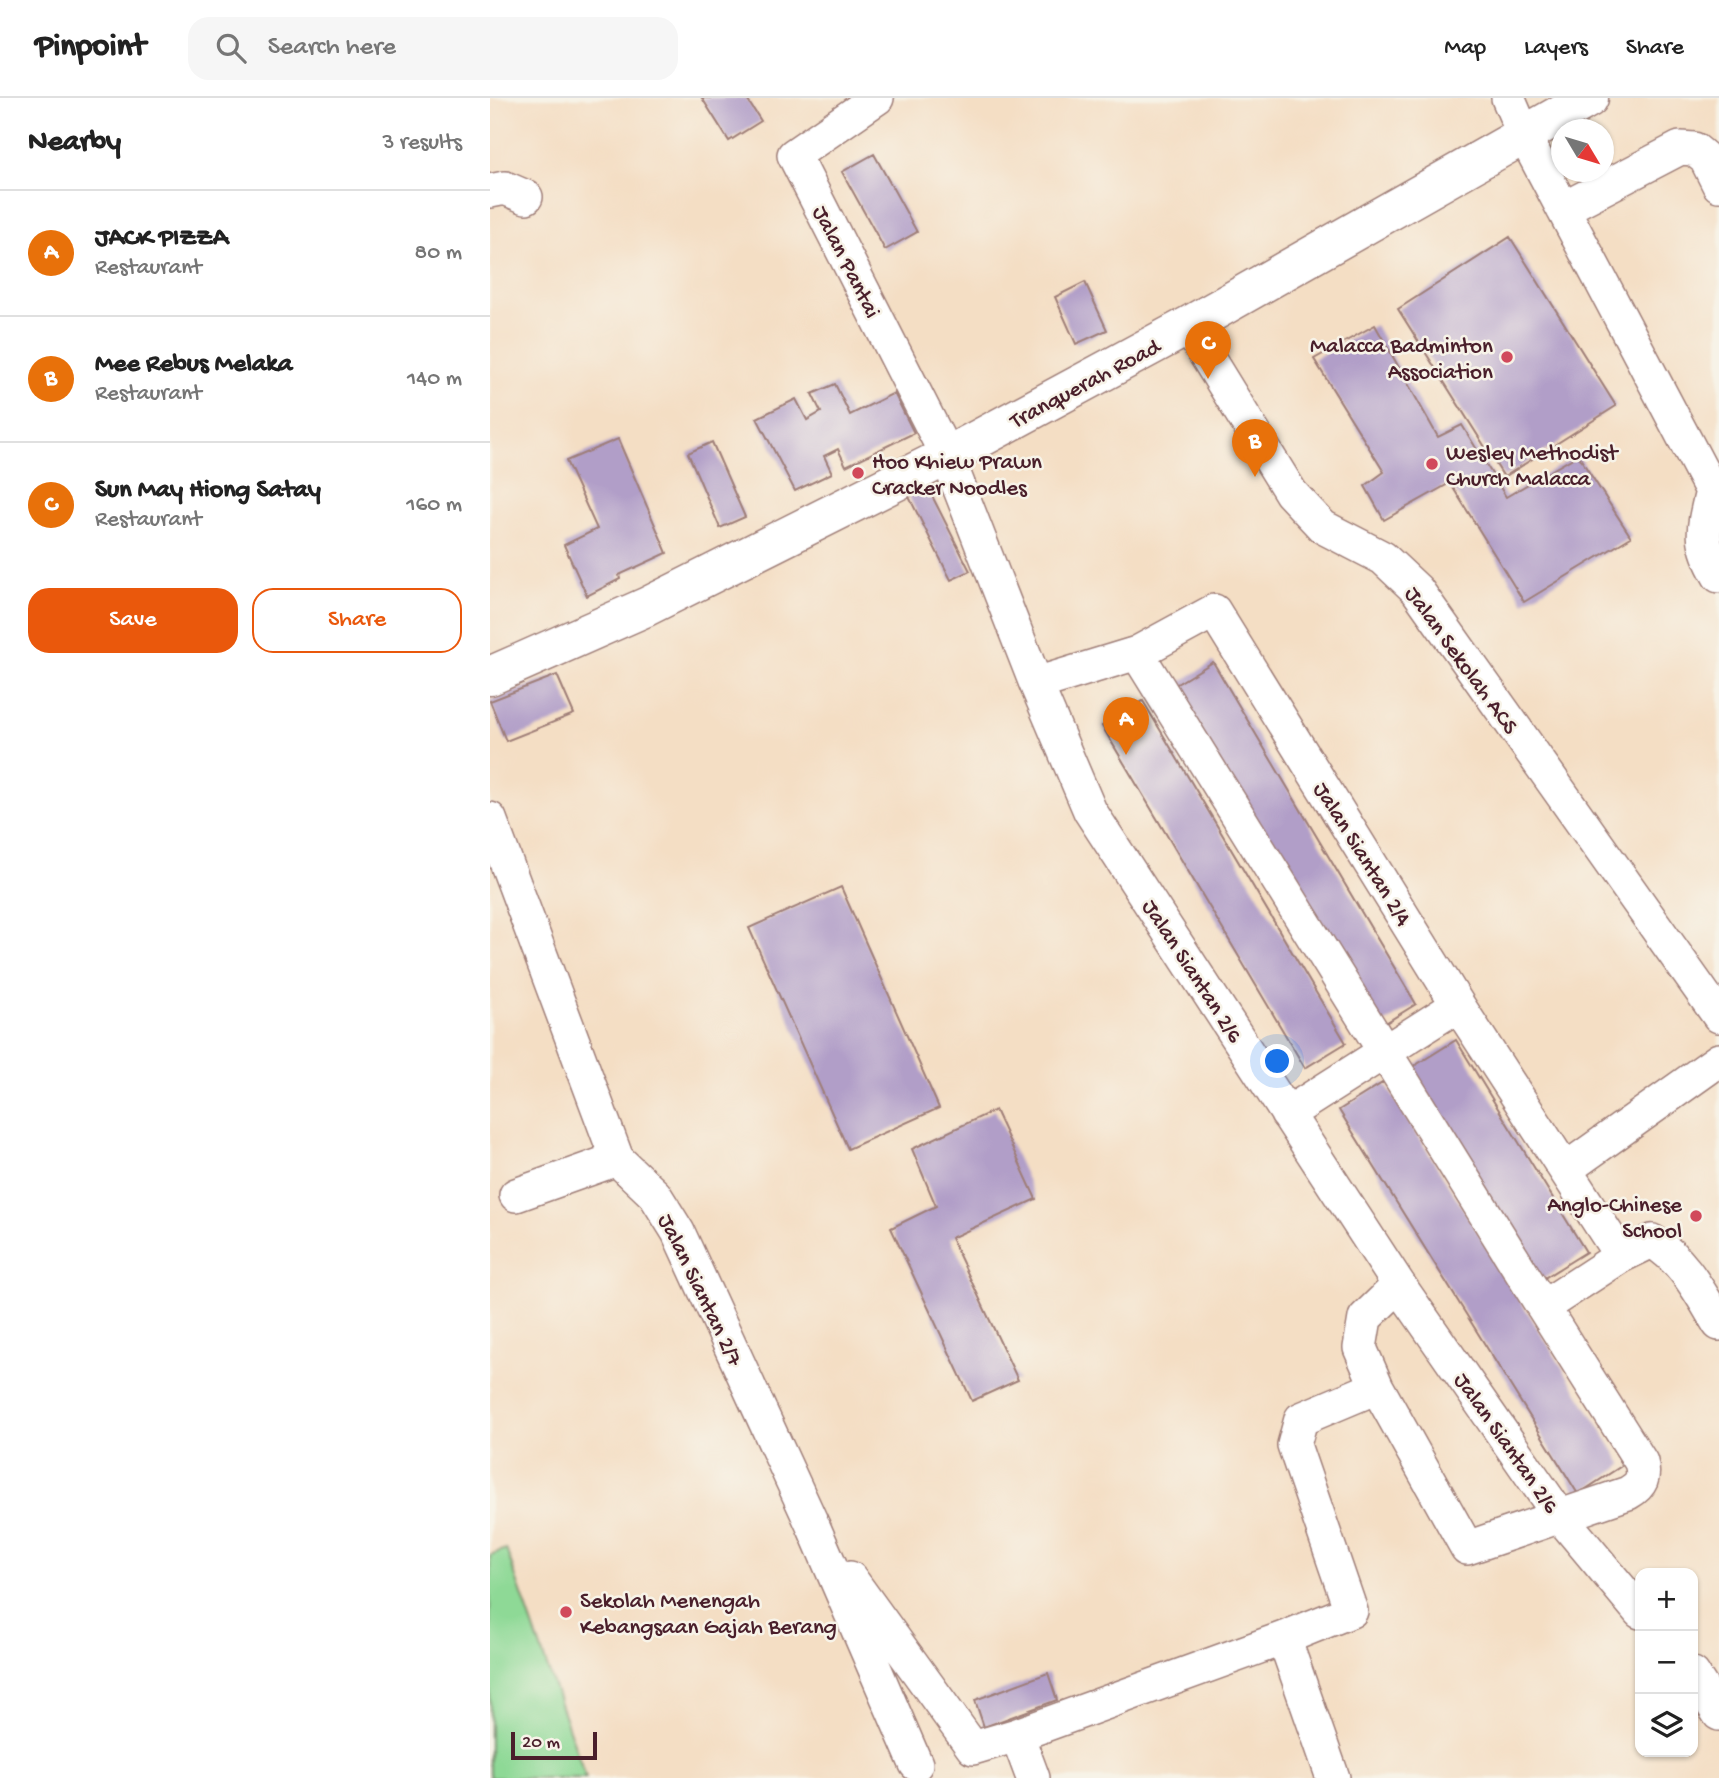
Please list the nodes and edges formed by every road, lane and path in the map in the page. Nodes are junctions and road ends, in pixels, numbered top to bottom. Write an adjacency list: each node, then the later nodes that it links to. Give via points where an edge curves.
1 (877, 98): 10 (street, Jalan Pantai, via 794,155)
2 (1508, 98): 4 (street)
3 (1589, 98): 4 (main road, Tranquerah Road)
4 (1524, 135): 8 (street); 9 (main road, Tranquerah Road)
5 (1719, 186): 8 (street, via 1706,159 1694,149 1680,149)
6 (490, 191): 7 (street, via 505,188)
7 (526, 197)
8 (1563, 208): 11 (street)
9 (1188, 326): 10 (main road, Tranquerah Road); 18 (street, Jalan Sekolah ACS, via 1291,493 1323,527 1383,558 1417,590)
10 (947, 456): 14 (main road, Tranquerah Road, via 646,607); 15 (street, Jalan Siantan 2/6)
11 (1716, 489): 12 (street, via 1702,531 1708,558)
12 (1719, 576)
13 (1137, 653): 15 (street, Jalan Siantan 2/4); 17 (street, Jalan Siantan 2/4, via 1214,611); 19 (street)
14 (490, 676)
15 (1036, 684): 21 (street, Jalan Siantan 2/6, via 1090,811)
16 (490, 819): 22 (street, Jalan Siantan 2/7)
17 (1458, 1005): 19 (street); 23 (street, Jalan Siantan 2/4)
18 (1719, 1016)
19 (1384, 1052): 21 (street); 27 (street)
20 (1719, 1060): 23 (street)
21 (1287, 1114): 26 (street, Jalan Siantan 2/6)
22 (617, 1158): 24 (street); 31 (street, Jalan Siantan 2/7, via 655,1195 678,1232)
23 (1566, 1170): 25 (street, Jalan Siantan 2/4)
24 (516, 1195)
25 (1621, 1256): 27 (street); 28 (street, via 1652,1241 1668,1251)
26 (1399, 1284): 29 (street, via 1365,1318 1360,1348); 30 (street, Jalan Siantan 2/6)
27 (1543, 1307): 30 (street, via 1641,1462 1644,1474 1639,1486 1628,1493)
28 (1719, 1324)
29 (1377, 1387): 30 (street, via 1468,1548); 33 (street, via 1301,1419 1294,1445 1351,1611)
30 (1559, 1515): 32 (street, Jalan Siantan 2/6)
31 (814, 1528): 36 (street, via 973,1748); 37 (street, Jalan Siantan 2/7)
32 (1635, 1606)
33 (1284, 1638): 36 (street); 39 (street)
34 (1698, 1682): 35 (street)
35 (1719, 1714)
36 (1017, 1735): 38 (street)
37 (916, 1764)
38 (1033, 1778)
39 (1333, 1778)

